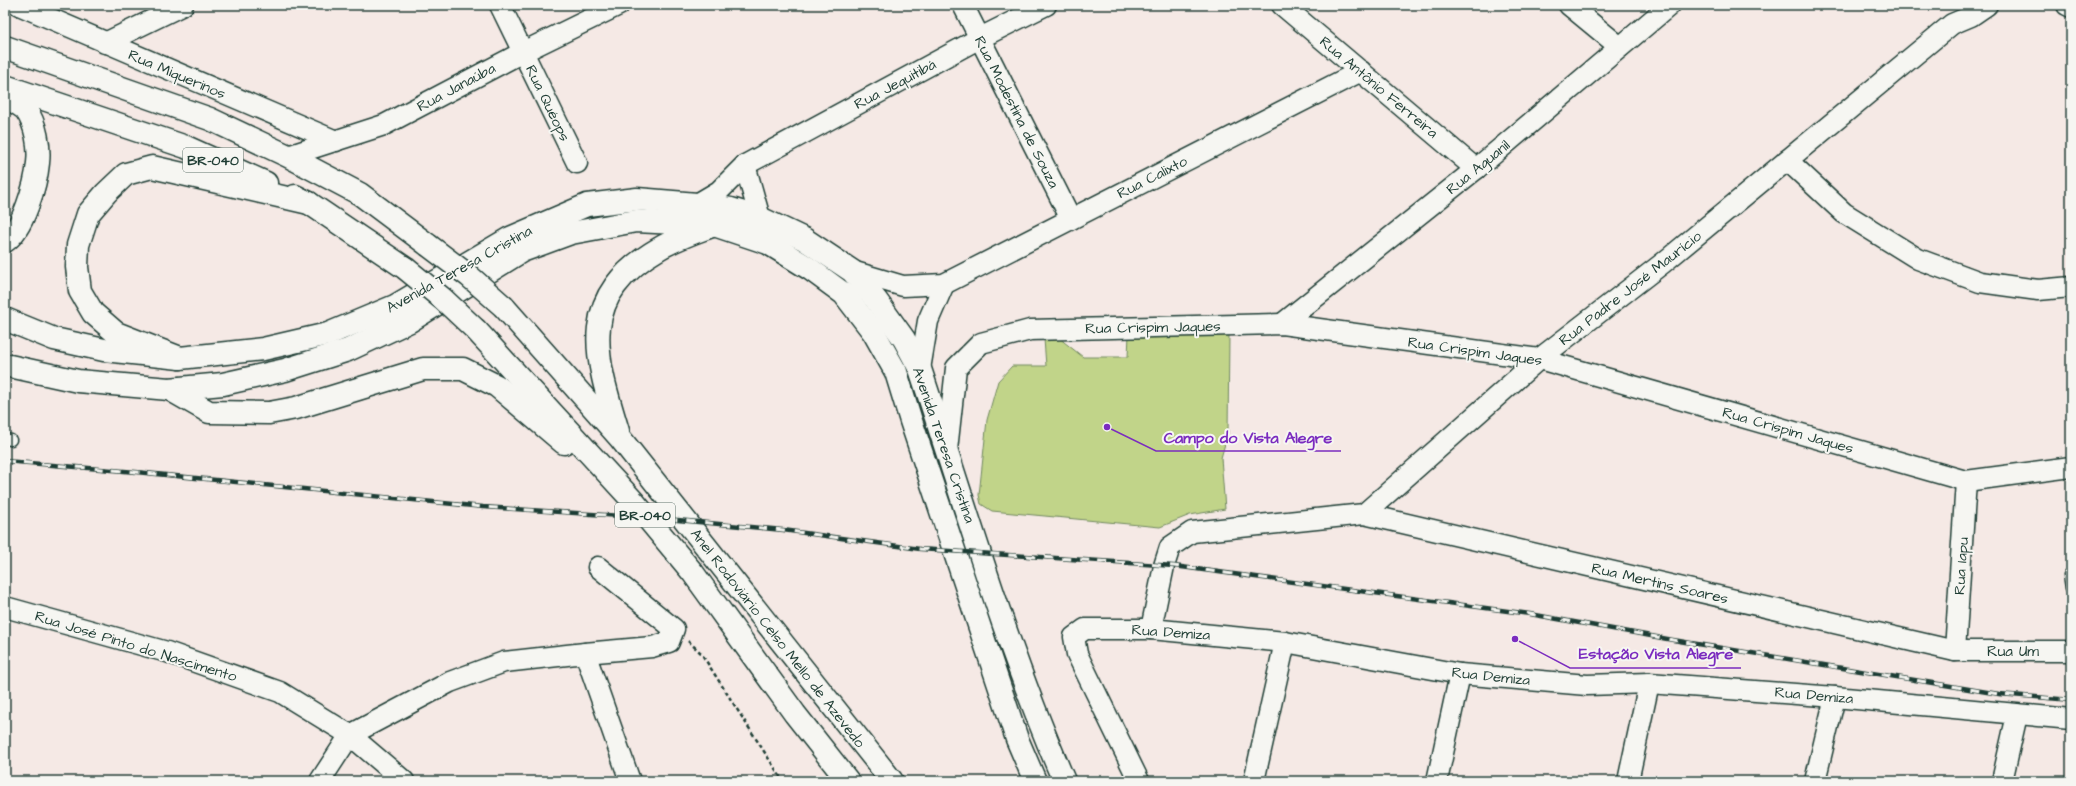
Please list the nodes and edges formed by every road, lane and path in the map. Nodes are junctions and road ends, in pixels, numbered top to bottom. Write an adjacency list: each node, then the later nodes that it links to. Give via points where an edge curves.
1 (19, 5): 16 (street, Rua Miquerinos)
2 (183, 5): 16 (street)
3 (500, 5): 19 (street, Rua Quéops)
4 (619, 5): 19 (street, Rua Janaúba)
5 (963, 5): 15 (street, Rua Modestina de Souza)
6 (1046, 5): 15 (street, Rua Jequitibá)
7 (1282, 5): 20 (street, Rua Antônio Ferreira)
8 (1568, 5): 18 (street)
9 (1670, 5): 18 (street, Rua Aguanil)
10 (1963, 5): 14 (street, Rua Padre José Maurício)
11 (1987, 5): 14 (street, Rua Padre José Maurício, via 1971,16)
12 (2067, 5): 13 (street)
13 (2071, 8)
14 (1952, 24): 25 (street, Rua Padre José Maurício)
15 (980, 38): 27 (street, Rua Jequitibá); 32 (street, Rua Modestina de Souza)
16 (105, 43): 23 (street, Rua Miquerinos)
17 (5, 47): 24 (main road, Anel Rodoviário Celso Mello de Azevedo / BR-040, via 210,119)
18 (1620, 47): 28 (street, Rua Aguanil)
19 (523, 52): 23 (street, Rua Janaúba, via 384,125); 26 (street, Rua Quéops)
20 (1361, 71): 28 (street, Rua Antônio Ferreira); 32 (street, Rua Calixto)
21 (5, 86): 29 (main road, Anel Rodoviário Celso Mello de Azevedo / BR-040, via 186,147)
22 (5, 97): 34 (main road, via 26,111 38,143 38,162 25,211 18,227)
23 (336, 141): 24 (street, Rua Janaúba)
24 (288, 156): 45 (main road, Anel Rodoviário Celso Mello de Azevedo / BR-040, bridge, via 360,194 469,276 504,307)
25 (1787, 160): 37 (street, via 1844,213 1918,259 1980,282 2038,290); 41 (street, Rua Padre José Maurício, via 1663,263)
26 (577, 163)
27 (745, 165): 30 (street, Rua Jequitibá, via 720,191); 31 (street)
28 (1476, 169): 39 (street, Rua Aguanil)
29 (309, 202): 40 (main road, via 152,167 126,174 88,214 78,244 77,267 80,291 93,313 116,332); 49 (main road, Anel Rodoviário Celso Mello de Azevedo / BR-040, bridge, via 405,268 443,299 476,330)
30 (697, 204): 31 (main road, Avenida Teresa Cristina, via 731,209); 40 (main road, Avenida Teresa Cristina, via 637,199 587,205 510,238 395,306 328,334 263,349)
31 (760, 218): 35 (main road, Avenida Teresa Cristina, via 804,239)
32 (1071, 219): 36 (street, Rua Calixto)
33 (714, 225): 44 (main road, Avenida Teresa Cristina, via 636,221 571,232 522,251 410,321 348,350 285,370 223,384); 45 (main road, via 661,247 626,271 606,299 598,334 598,349 605,389); 73 (main road, Avenida Teresa Cristina, via 768,243 844,294 874,333 893,365 1016,738)
34 (5, 241)
35 (852, 271): 36 (street, Rua Calixto, via 903,286); 43 (main road, Avenida Teresa Cristina, via 904,339)
36 (944, 284): 43 (street, via 928,321)
37 (2071, 287)
38 (5, 319): 40 (main road, Avenida Teresa Cristina, via 54,339 104,350)
39 (1282, 324): 41 (street, Rua Crispim Jaques); 46 (street, Rua Crispim Jaques, via 1030,330 981,343 956,368)
40 (180, 358)
41 (1539, 359): 48 (street, Rua Crispim Jaques); 50 (street, Rua Padre José Maurício)
42 (5, 365): 44 (main road, Avenida Teresa Cristina, via 78,381)
43 (920, 369): 46 (main road, Avenida Teresa Cristina)
44 (169, 389): 49 (main road, via 209,412 269,413 296,408 423,369 463,369 497,386)
45 (620, 438): 72 (main road, Anel Rodoviário Celso Mello de Azevedo / BR-040)
46 (947, 450): 74 (main road, Avenida Teresa Cristina, via 1016,661)
47 (2071, 467): 48 (street, Rua Crispim Jaques)
48 (1966, 481): 58 (street, Rua Iapu)
49 (634, 502): 71 (main road, Anel Rodoviário Celso Mello de Azevedo / BR-040, via 693,573 795,714)
50 (1364, 514): 56 (street, via 1192,532 1170,547); 58 (street, Rua Mertins Soares)
51 (598, 567): 55 (street)
52 (2068, 575): 53 (lane)
53 (2071, 588)
54 (5, 607): 66 (street, Rua José Pinto do Nascimento, via 167,652 280,692)
55 (674, 629): 60 (street, via 669,642 652,648); 70 (path, via 701,653)
56 (1151, 629): 57 (street, Rua Demiza); 75 (street, Rua Demiza, via 1085,629 1074,637 1077,654)
57 (1285, 642): 61 (street, Rua Demiza); 76 (street)
58 (1955, 651): 59 (street, Rua Um)
59 (2071, 651)
60 (585, 653): 66 (street, via 504,662 450,682); 69 (street)
61 (1460, 674): 62 (street, Rua Demiza, via 1587,685); 77 (street)
62 (1649, 683): 63 (street, Rua Demiza); 78 (street)
63 (1835, 697): 64 (street, Rua Demiza); 79 (street)
64 (2017, 715): 65 (street, Rua Demiza); 80 (street)
65 (2071, 719)
66 (350, 735): 67 (street); 68 (street, Rua José Pinto do Nascimento)
67 (320, 781)
68 (404, 781)
69 (630, 781)
70 (783, 781)
71 (848, 781)
72 (892, 781)
73 (1035, 781)
74 (1064, 781)
75 (1139, 781)
76 (1254, 781)
77 (1437, 781)
78 (1628, 781)
79 (1815, 781)
80 (2002, 781)

